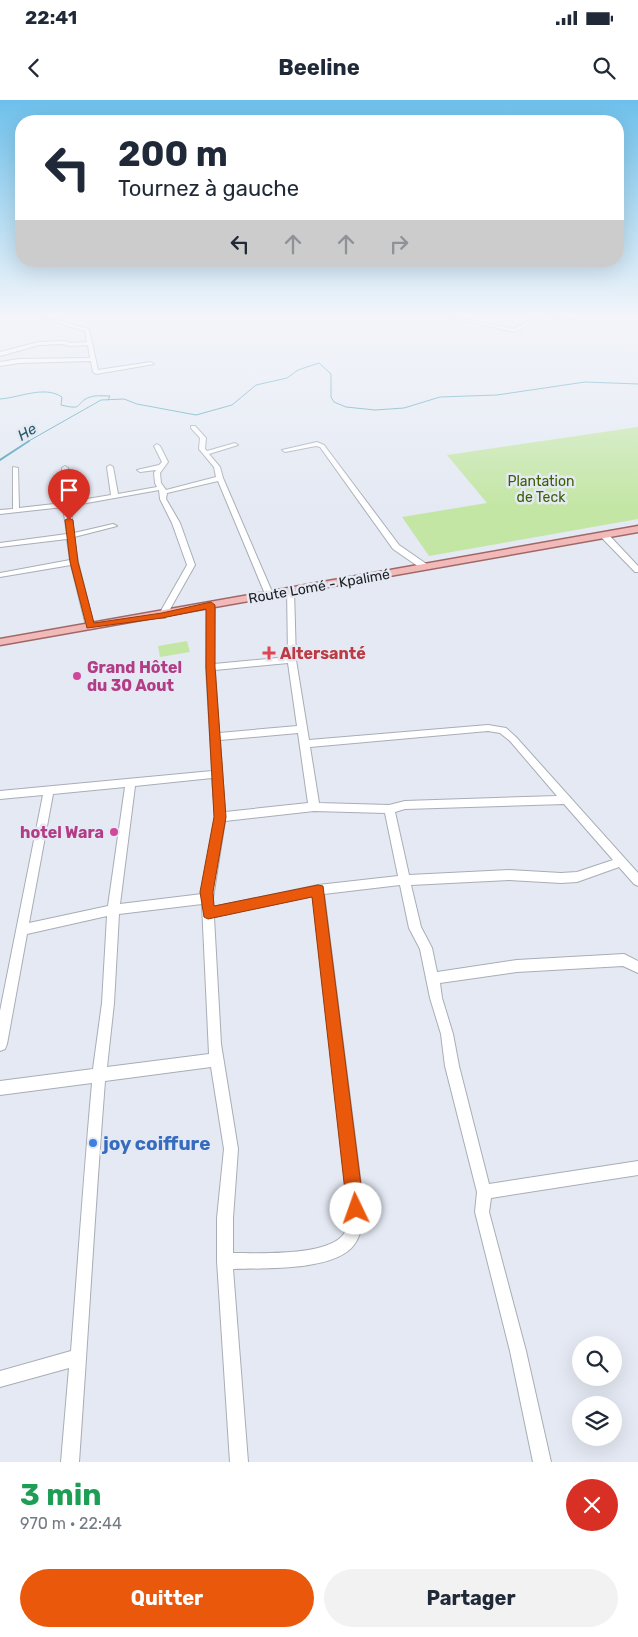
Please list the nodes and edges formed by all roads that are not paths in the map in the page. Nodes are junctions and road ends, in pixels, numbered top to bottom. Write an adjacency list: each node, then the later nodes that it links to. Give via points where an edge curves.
1 (192, 427): 5 (street, via 203,438)
2 (235, 445): 5 (street)
3 (157, 446): 7 (street, via 165,460)
4 (285, 450): 23 (street, via 317,444 322,446 396,547)
5 (205, 453): 11 (street, via 217,467)
6 (110, 467): 13 (street)
7 (161, 467): 10 (street); 12 (street, via 157,473)
8 (15, 468): 15 (street)
9 (65, 468): 14 (street)
10 (140, 470)
11 (220, 478): 12 (street); 27 (street)
12 (162, 490): 13 (street); 29 (street, via 191,565)
13 (115, 496): 14 (street)
14 (66, 504): 15 (street); 20 (street)
15 (16, 510): 16 (street)
16 (0, 512)
17 (113, 526): 20 (street)
18 (638, 529): 19 (main road, Route Lomé - Kpalimé)
19 (604, 535): 23 (main road, Route Lomé - Kpalimé); 24 (street)
20 (71, 536): 21 (street); 22 (street)
21 (0, 545)
22 (74, 562): 25 (street); 30 (street)
23 (425, 567): 26 (main road, Route Lomé - Kpalimé)
24 (638, 570)
25 (0, 575)
26 (290, 590): 27 (main road, Route Lomé - Kpalimé); 32 (street)
27 (269, 594): 28 (main road, Route Lomé - Kpalimé)
28 (211, 605): 29 (main road, Route Lomé - Kpalimé); 33 (street)
29 (162, 616): 30 (main road, Route Lomé - Kpalimé)
30 (90, 626): 31 (main road, Route Lomé - Kpalimé)
31 (0, 642)
32 (292, 660): 33 (street); 34 (street)
33 (210, 667): 35 (street)
34 (302, 729): 35 (street); 36 (street)
35 (215, 737): 37 (street)
36 (306, 744): 41 (street, via 499,729 513,739); 42 (street)
37 (218, 774): 38 (street); 44 (street)
38 (131, 782): 39 (street); 50 (street)
39 (49, 790): 40 (street); 52 (street)
40 (0, 794)
41 (566, 800): 43 (street, via 405,805); 45 (street)
42 (314, 807): 43 (street); 44 (street)
43 (389, 809): 46 (street)
44 (220, 817): 49 (street)
45 (620, 862): 46 (street, via 577,877); 47 (street)
46 (405, 880): 48 (street); 54 (street, via 415,928 426,948)
47 (638, 882)
48 (318, 890): 51 (street); 61 (street, via 355,1193 353,1229 348,1242 326,1254)
49 (207, 898): 50 (street); 51 (street)
50 (113, 910): 52 (street); 57 (street, via 108,1002)
51 (208, 913): 56 (street)
52 (21, 930): 55 (street)
53 (638, 967): 54 (street, via 624,960 517,966)
54 (434, 978): 60 (street, via 436,998)
55 (0, 1044)
56 (216, 1060): 57 (street); 61 (street, via 231,1149)
57 (99, 1076): 58 (street); 62 (street)
58 (0, 1088)
59 (638, 1168): 60 (street)
60 (484, 1192): 66 (street, via 482,1212 518,1351)
61 (225, 1261): 65 (street)
62 (78, 1357): 63 (street); 64 (street)
63 (0, 1380)
64 (70, 1462)
65 (239, 1462)
66 (542, 1462)

